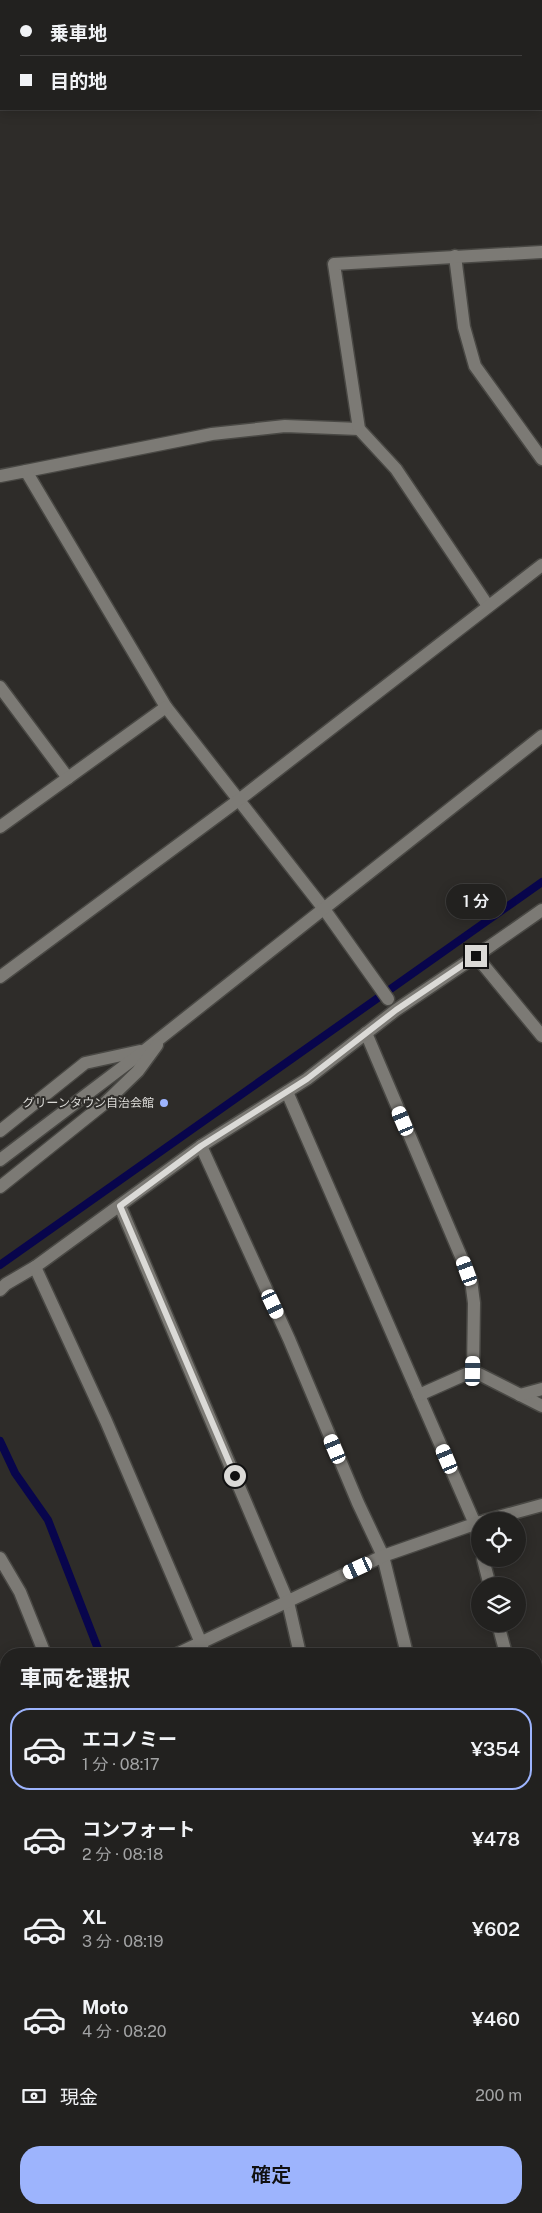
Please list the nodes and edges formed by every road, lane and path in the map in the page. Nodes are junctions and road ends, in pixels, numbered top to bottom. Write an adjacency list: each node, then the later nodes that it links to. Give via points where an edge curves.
1 (542, 252): 2 (street)
2 (455, 256): 3 (street, via 334,264); 4 (street, via 464,327 475,366)
3 (359, 429): 5 (street, via 285,426 212,434); 8 (street, via 396,469)
4 (542, 459)
5 (26, 471): 6 (street); 10 (street)
6 (0, 476)
7 (542, 565): 8 (street)
8 (488, 606): 13 (street)
9 (0, 688): 12 (street)
10 (166, 707): 12 (street); 13 (street)
11 (542, 736): 15 (street)
12 (68, 778): 14 (street)
13 (240, 799): 15 (street); 18 (street)
14 (0, 827)
15 (324, 909): 19 (street); 20 (street)
16 (542, 910): 17 (street)
17 (476, 956): 21 (street); 22 (street)
18 (0, 977)
19 (388, 999)
20 (167, 1031): 23 (street); 28 (street, via 138,1071 105,1103)
21 (366, 1033): 24 (street); 32 (street, via 471,1280)
22 (542, 1036)
23 (144, 1051): 25 (street, via 85,1064); 27 (street)
24 (287, 1092): 26 (street); 34 (street)
25 (0, 1131)
26 (201, 1146): 29 (street); 41 (street)
27 (0, 1160)
28 (0, 1187)
29 (120, 1206): 30 (street); 43 (street)
30 (36, 1266): 31 (street); 46 (street)
31 (0, 1290)
32 (473, 1371): 34 (street); 35 (street)
33 (542, 1389): 35 (street)
34 (419, 1395): 38 (street)
35 (520, 1395): 36 (street)
36 (542, 1406)
37 (542, 1505): 39 (street)
38 (475, 1512)
39 (516, 1512)
40 (471, 1525): 41 (street)
41 (383, 1556): 43 (street); 48 (street)
42 (0, 1558): 45 (street, via 20,1592)
43 (288, 1602): 46 (street); 47 (street)
44 (500, 1632): 49 (street)
45 (43, 1648)
46 (203, 1648)
47 (299, 1648)
48 (406, 1648)
49 (504, 1648)

